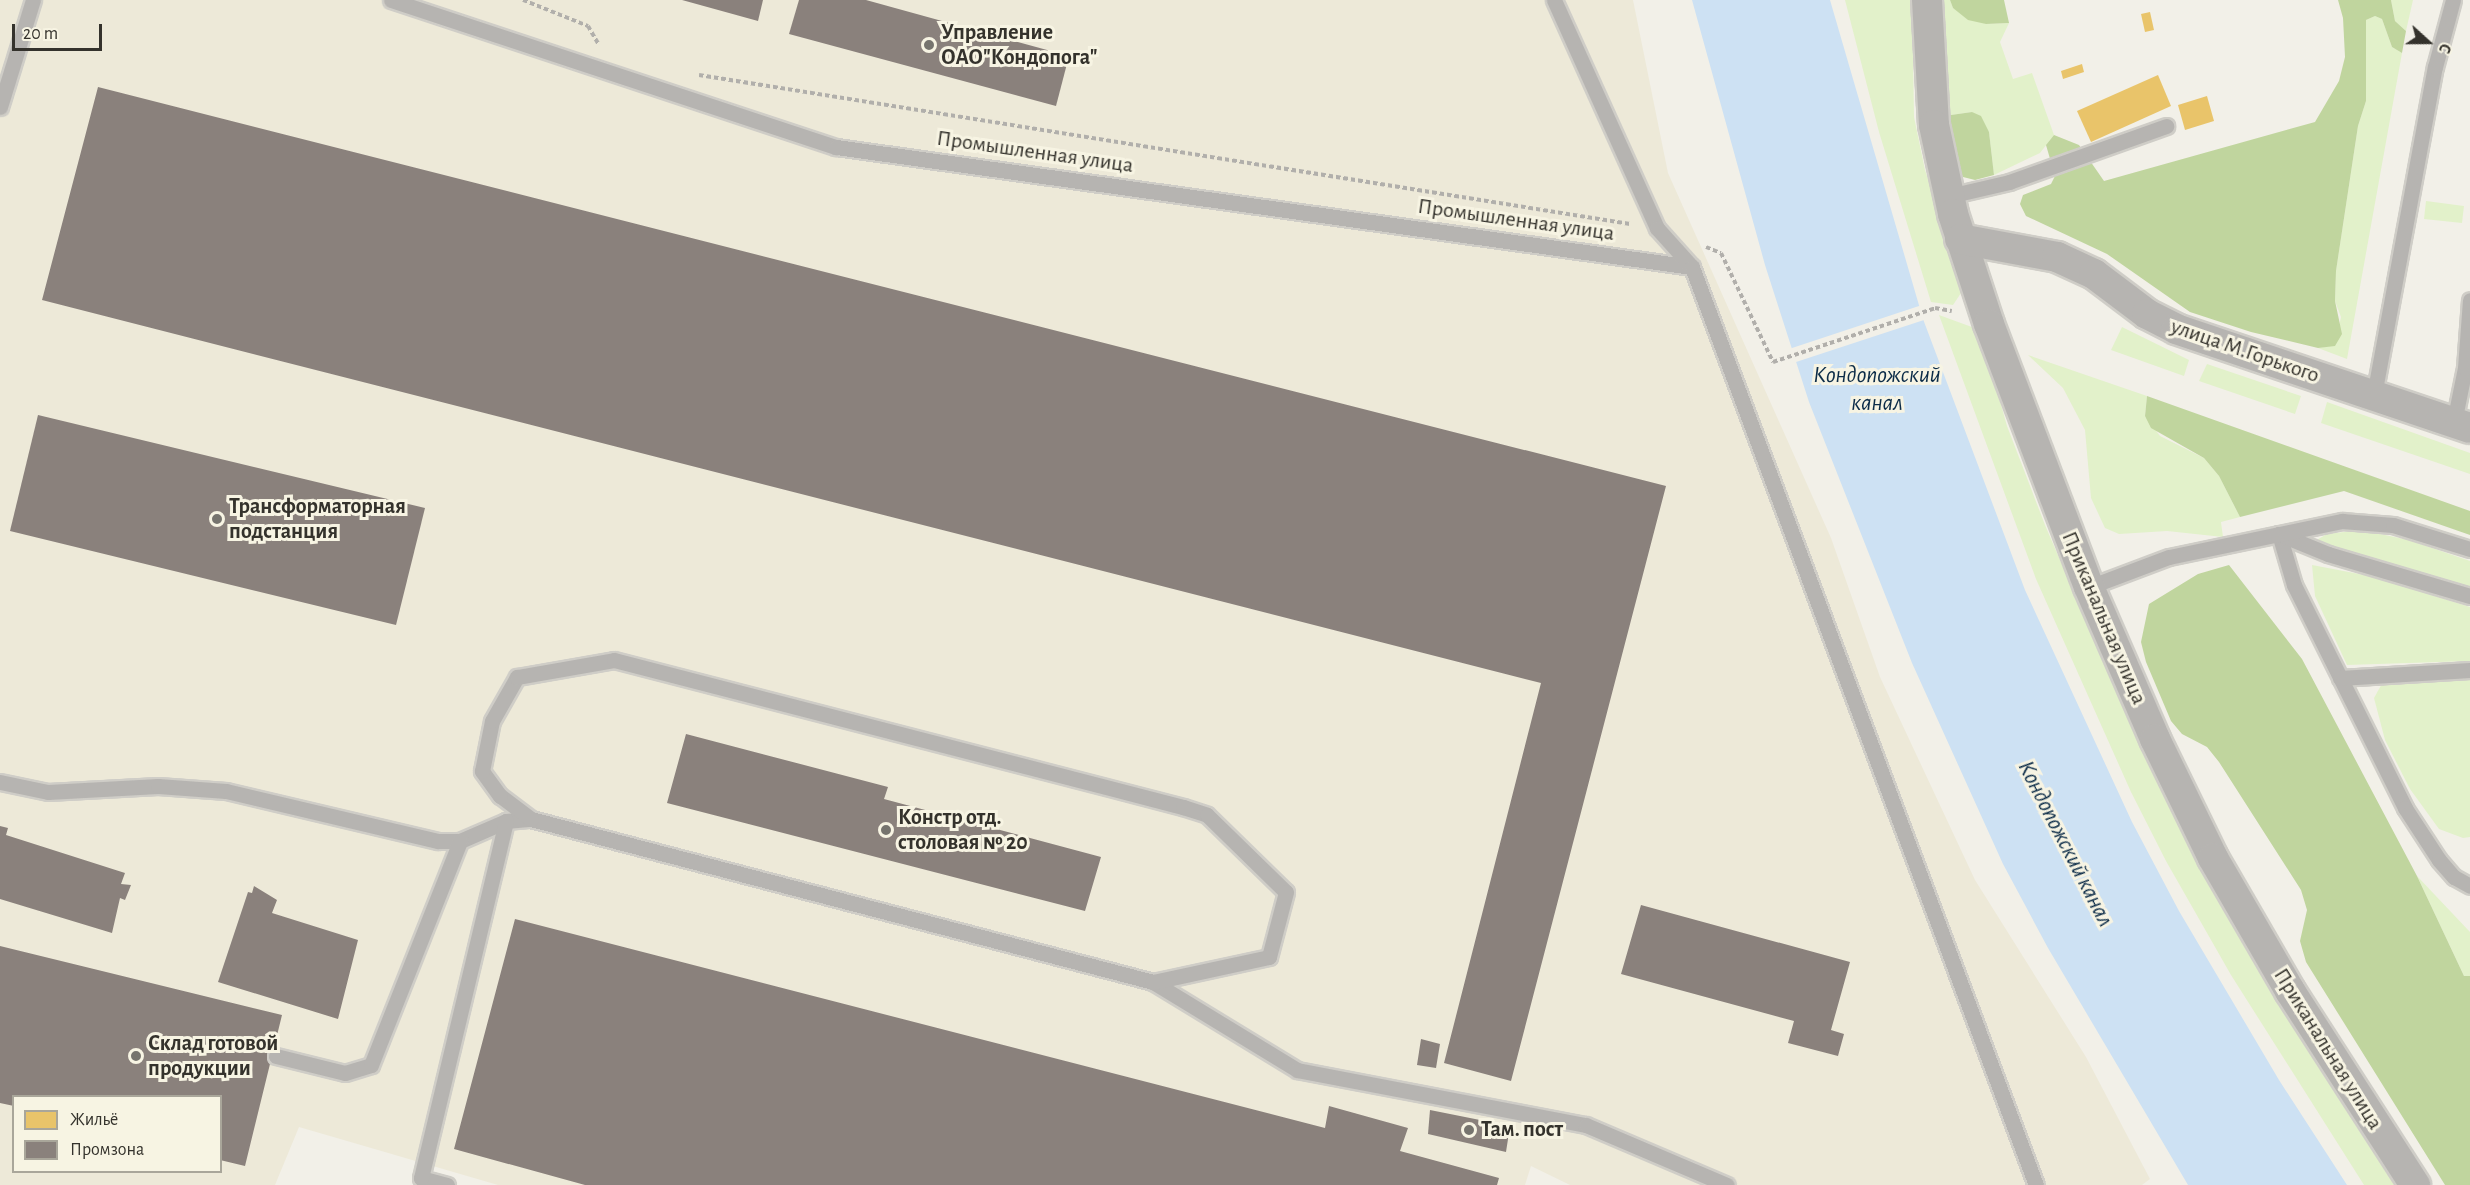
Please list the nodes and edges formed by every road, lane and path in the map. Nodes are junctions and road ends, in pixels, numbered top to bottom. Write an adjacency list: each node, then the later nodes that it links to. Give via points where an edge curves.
1 (33, 0): 9 (lane)
2 (391, 0): 15 (lane, Промышленная улица, via 836,147)
3 (523, 0): 7 (path, via 588,26)
4 (1554, 0): 12 (lane)
5 (1928, 0): 11 (street, Приканальная улица, via 1931,94)
6 (2453, 0): 18 (lane, via 2437,57)
7 (603, 52)
8 (691, 74): 12 (path)
9 (0, 107)
10 (2166, 126): 11 (lane, via 2009,182)
11 (1948, 196): 13 (street, Приканальная улица)
12 (1657, 228): 15 (lane)
13 (1960, 239): 18 (street, улица М.Горького, via 2057,257 2094,274 2146,314 2176,329); 22 (street, Приканальная улица, via 2035,450)
14 (1700, 245): 17 (path, via 1721,253 1773,362 1928,311)
15 (1692, 267): 35 (lane)
16 (2470, 300): 19 (lane)
17 (1952, 311)
18 (2374, 395): 19 (street, улица М.Горького)
19 (2462, 425)
20 (2279, 534): 21 (lane, via 2365,521 2420,532); 22 (lane, via 2169,557); 23 (lane, via 2328,554); 25 (lane, via 2294,585)
21 (2470, 549)
22 (2089, 587): 36 (street, Приканальная улица, via 2155,739 2213,858 2290,991)
23 (2470, 596)
24 (2470, 670): 25 (lane)
25 (2340, 678): 30 (lane, via 2421,837 2454,877)
26 (0, 782): 29 (lane, via 48,792 158,786 226,791 438,841)
27 (531, 819): 28 (lane); 31 (lane); 31 (lane, via 500,796 482,771 492,721 518,677 614,660 1183,807 1207,815 1286,892 1269,957)
28 (506, 821): 29 (lane); 33 (lane, via 421,1178)
29 (460, 841): 32 (lane, via 371,1065 345,1073)
30 (2470, 886)
31 (1153, 982): 34 (lane, via 1297,1070 1586,1125)
32 (276, 1056)
33 (447, 1185)
34 (1727, 1185)
35 (2036, 1185)
36 (2415, 1185)

